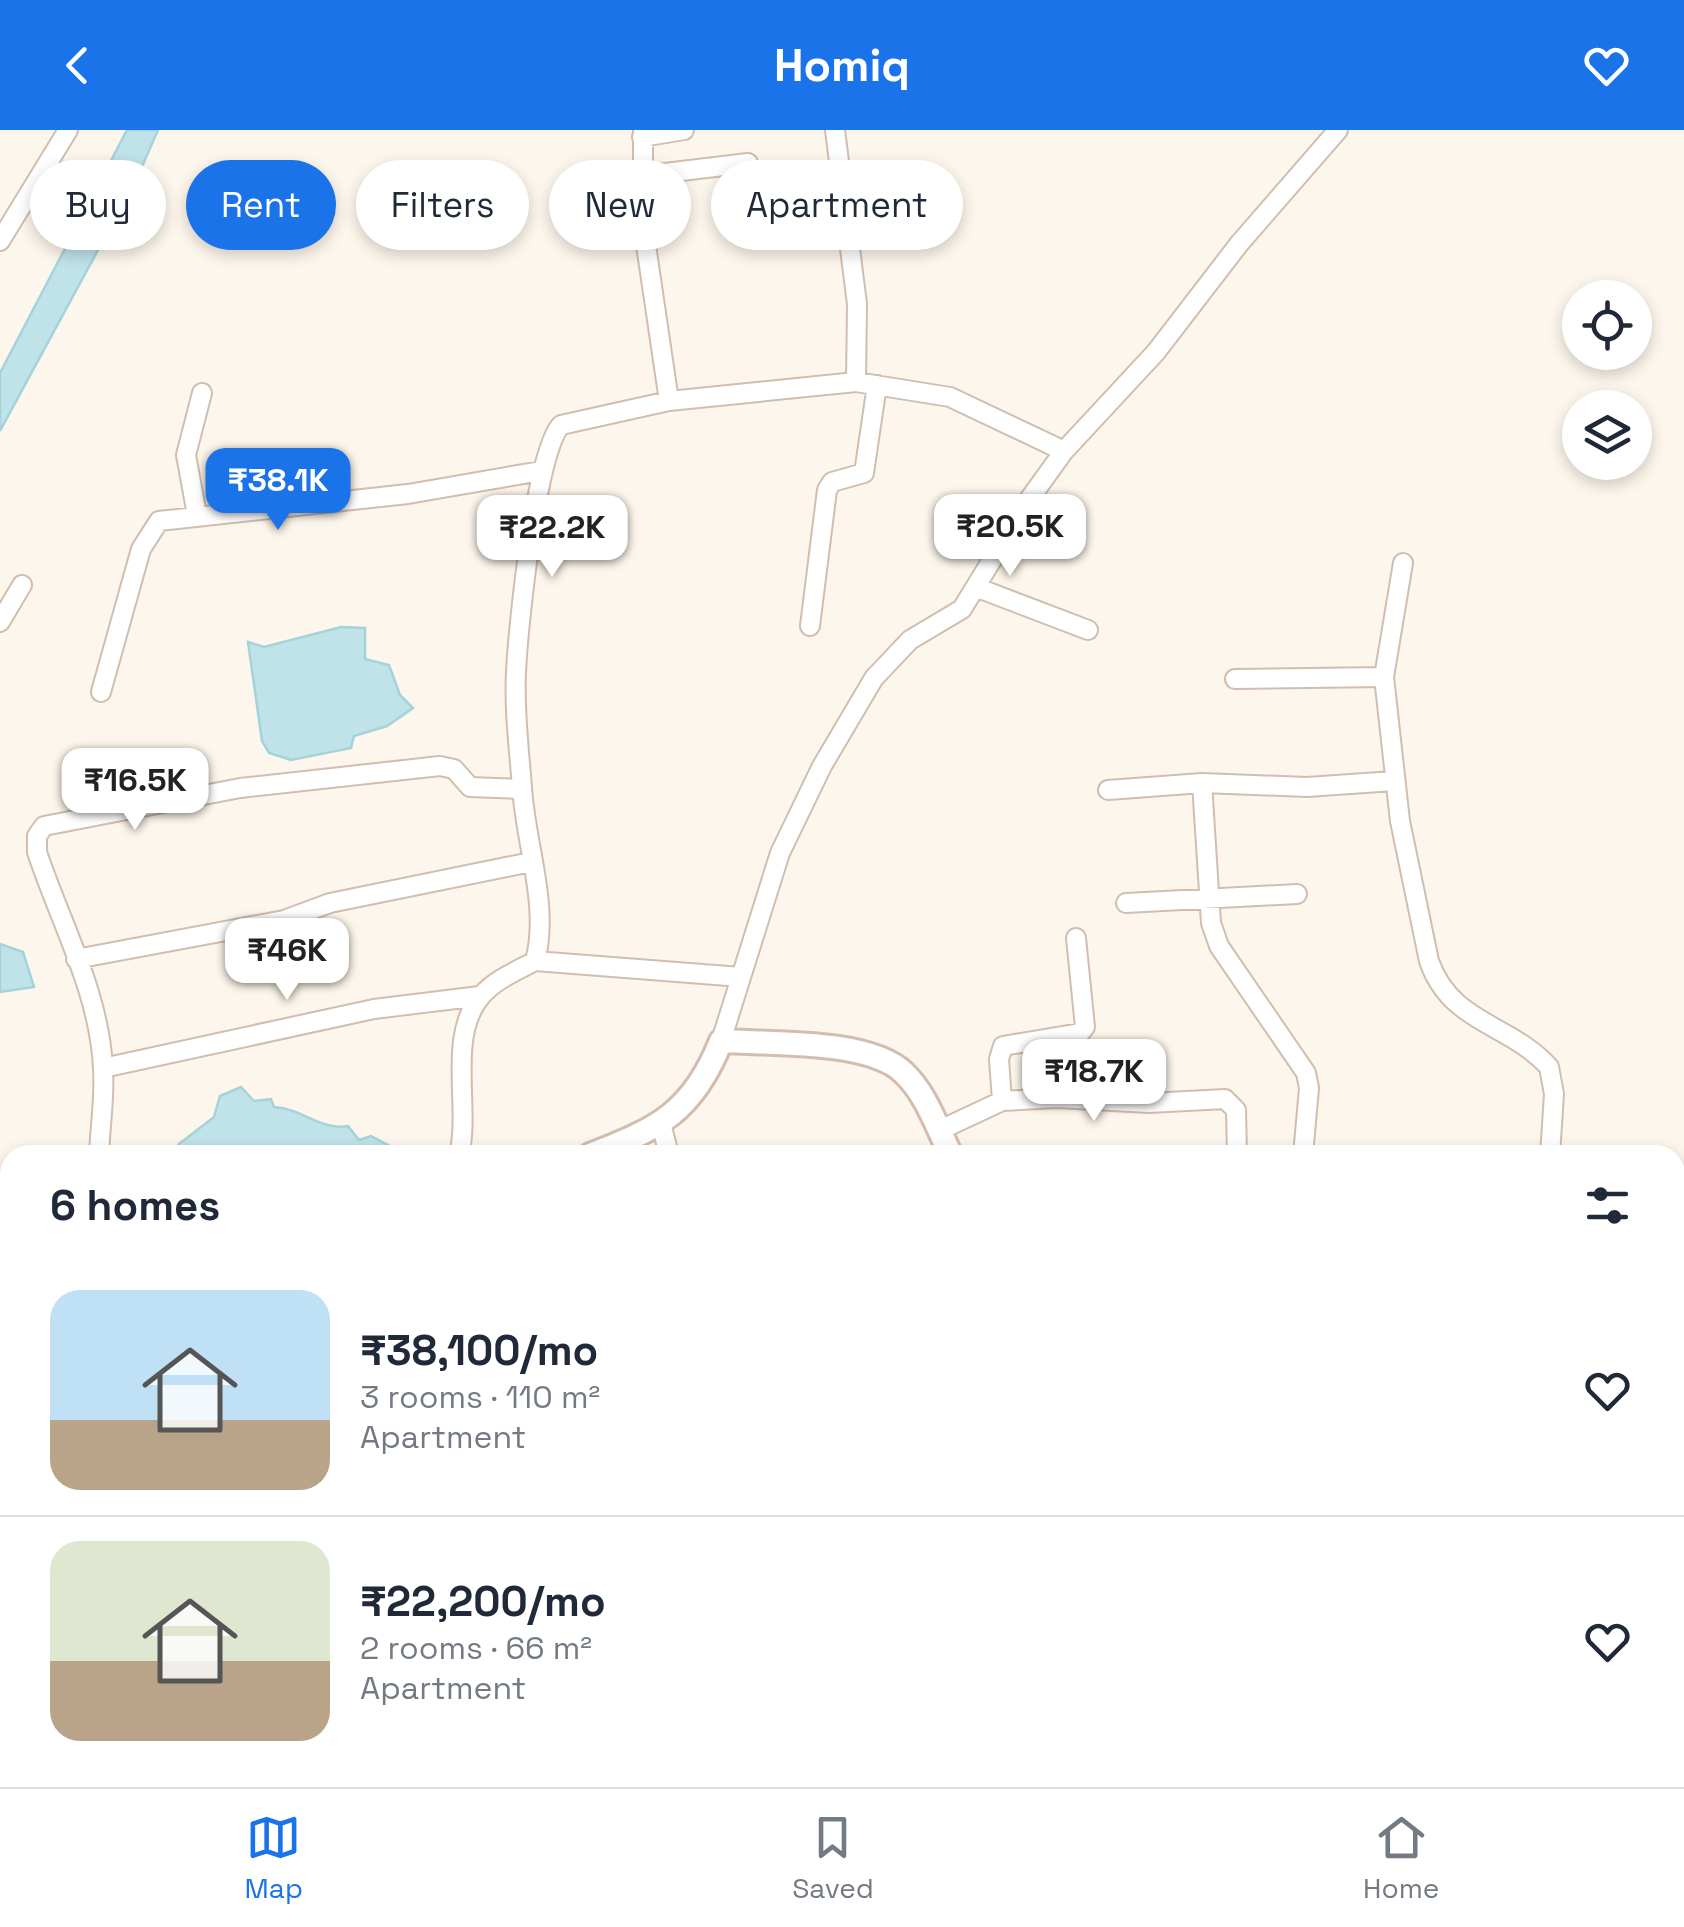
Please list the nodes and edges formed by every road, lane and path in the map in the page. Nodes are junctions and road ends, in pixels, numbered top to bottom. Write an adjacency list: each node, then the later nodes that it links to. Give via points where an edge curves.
1 (68, 130): 7 (street)
2 (684, 130): 5 (street)
3 (835, 130): 9 (street, via 857,304)
4 (1338, 130): 13 (street, via 1156,352)
5 (643, 134): 6 (street)
6 (641, 160)
7 (0, 241)
8 (650, 250): 12 (street)
9 (856, 382): 10 (street); 12 (street)
10 (877, 385): 13 (street, via 950,397); 20 (street, via 864,473 832,482 827,490)
11 (202, 393): 15 (street, via 186,455)
12 (669, 401): 14 (street, via 561,425)
13 (1064, 451): 18 (street)
14 (541, 472): 15 (street, via 408,494); 27 (street, via 516,672)
15 (197, 515): 24 (street, via 159,521 146,536)
16 (1404, 562): 22 (street)
17 (22, 585): 19 (street)
18 (978, 588): 21 (street); 36 (street, via 962,610 887,660 862,695 780,854)
19 (0, 622)
20 (810, 626)
21 (1088, 630)
22 (1384, 677): 23 (street); 25 (street)
23 (1236, 679)
24 (102, 692)
25 (1394, 782): 26 (street); 50 (street, via 1436,980 1452,1002 1549,1066)
26 (1202, 783): 28 (street); 31 (street)
27 (522, 788): 29 (street); 34 (street, via 470,787 454,769 440,766 240,788 52,823 37,836 38,852)
28 (1108, 790)
29 (531, 862): 34 (street, via 330,902 284,920); 35 (street, via 540,921)
30 (1298, 894): 31 (street)
31 (1210, 899): 32 (street); 49 (street, via 1224,956 1306,1073)
32 (1126, 903)
33 (1076, 938): 40 (street, via 1085,1026 1080,1033 1003,1046)
34 (76, 959): 39 (street)
35 (535, 961): 36 (street); 37 (street)
36 (741, 978): 38 (street)
37 (480, 996): 39 (street, via 374,1009); 44 (street, via 465,1040)
38 (721, 1041): 41 (street, via 696,1092); 42 (street, via 873,1056 902,1071)
39 (103, 1068): 43 (street)
40 (1002, 1100): 42 (street); 48 (street, via 1225,1099 1236,1110)
41 (662, 1124): 45 (street); 46 (street)
42 (938, 1131): 47 (street)
43 (99, 1145)
44 (461, 1145)
45 (613, 1145)
46 (666, 1145)
47 (946, 1145)
48 (1237, 1145)
49 (1304, 1145)
50 (1551, 1145)

